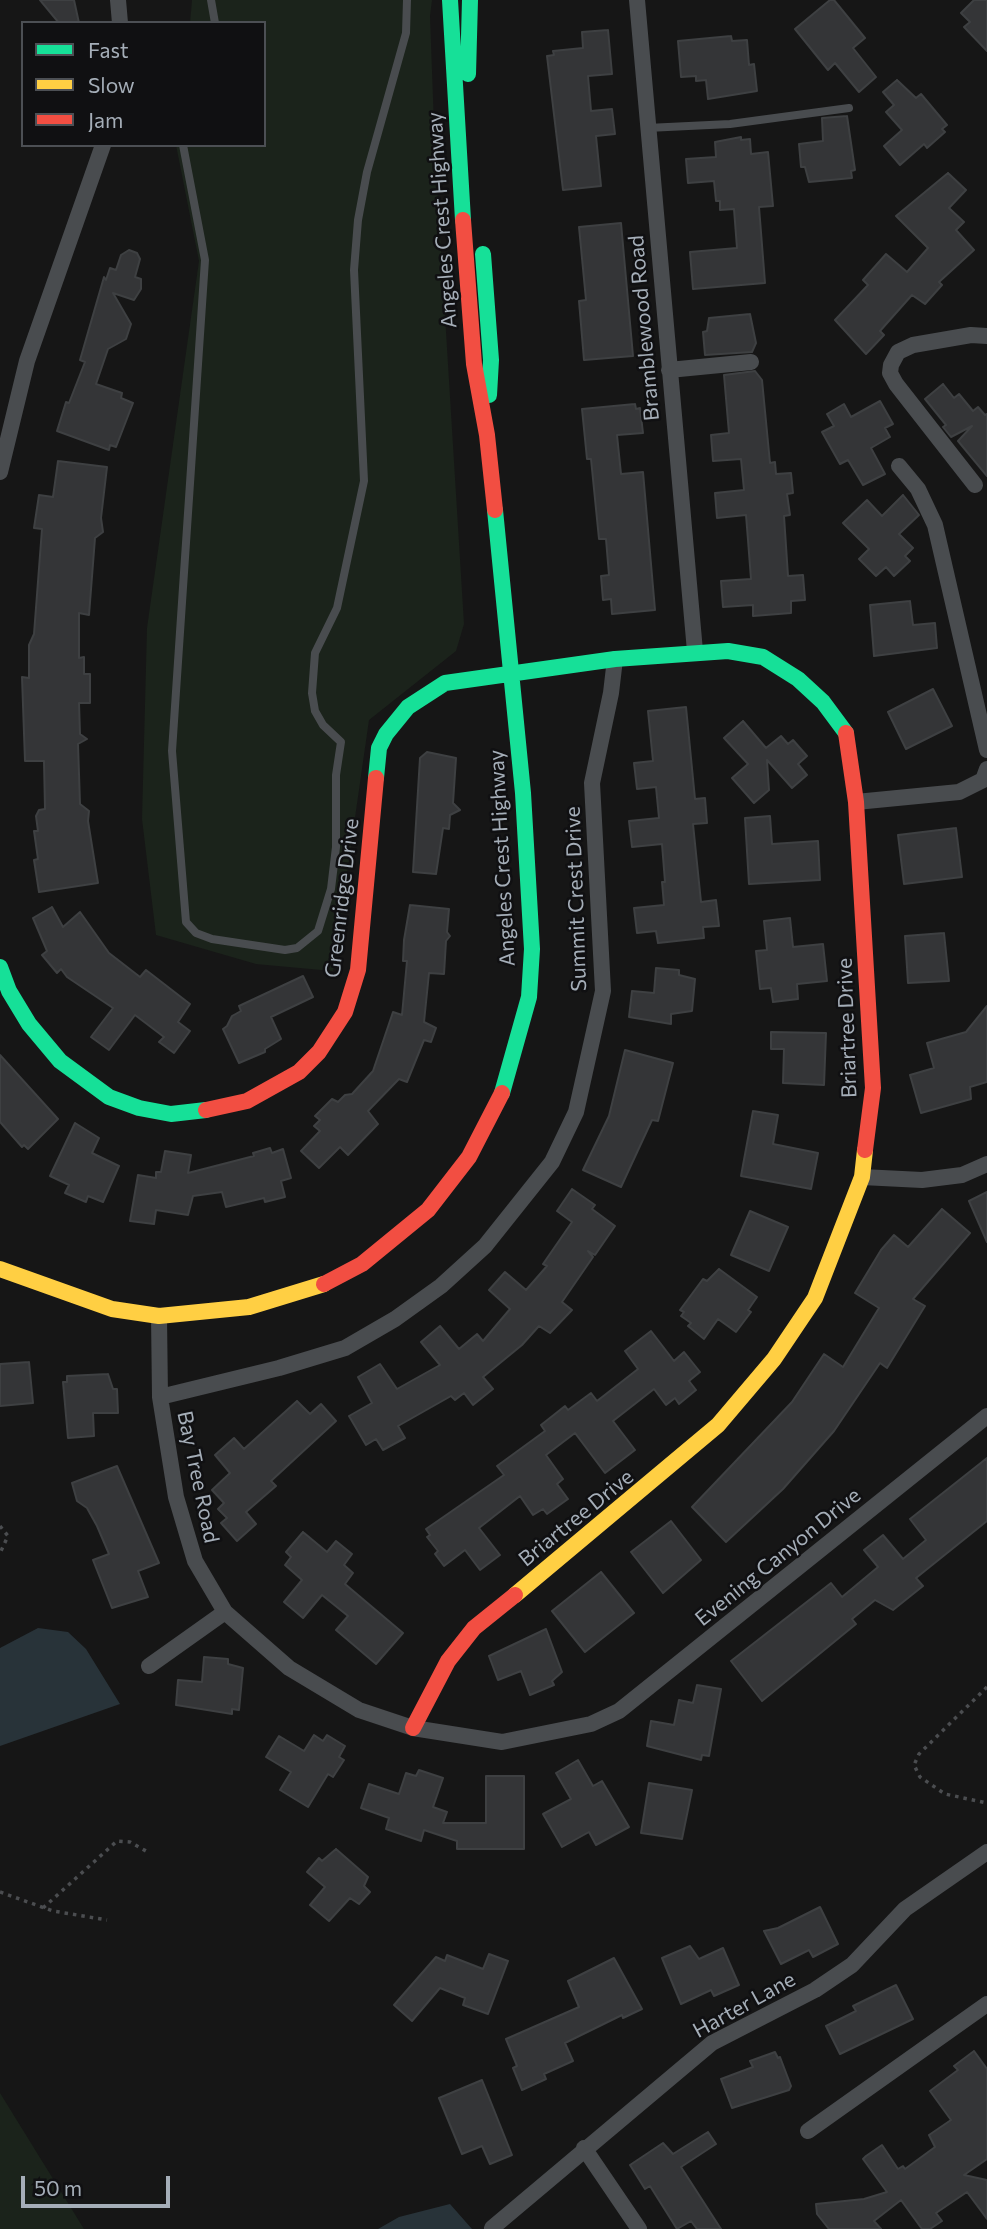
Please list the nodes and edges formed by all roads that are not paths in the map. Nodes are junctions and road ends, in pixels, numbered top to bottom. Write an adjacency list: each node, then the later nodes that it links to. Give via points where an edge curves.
1 (118, 0): 7 (street)
2 (211, 0): 8 (lane)
3 (407, 0): 12 (lane, via 406,33 358,220 354,270 364,481 337,608 315,653 315,711 341,742 331,889 318,931 297,948 285,950 212,939 196,933 186,922 172,751 205,260)
4 (450, 0): 18 (street, Angeles Crest Highway, via 474,364)
5 (470, 0): 13 (street, Angeles Crest Highway, via 468,79)
6 (637, 0): 10 (street, Bramblewood Road)
7 (120, 21)
8 (215, 21)
9 (849, 108): 10 (lane)
10 (647, 128): 17 (street, Bramblewood Road)
11 (102, 147): 20 (street, via 27,361)
12 (183, 147)
13 (480, 212)
14 (482, 238): 18 (street, Angeles Crest Highway, via 491,360)
15 (979, 336): 21 (street, via 913,345 898,352 890,373)
16 (751, 362): 17 (street)
17 (669, 370): 22 (street, Bramblewood Road)
18 (487, 435): 24 (street, Angeles Crest Highway)
19 (899, 466): 25 (street, via 918,489 935,525)
20 (0, 472)
21 (975, 485)
22 (695, 651): 23 (street, Briartree Drive); 27 (street, Briartree Drive, via 763,657 823,702 847,734)
23 (615, 659): 24 (street, Briartree Drive); 33 (street, Summit Crest Drive, via 592,783 603,991 576,1112 552,1162 485,1246 395,1319 345,1348)
24 (509, 675): 28 (street, Greenridge Drive, via 446,683 408,707 386,734 379,748 358,970 345,1012 320,1052 278,1086 247,1101 172,1114 109,1097 60,1061 29,1024); 32 (street, Angeles Crest Highway, via 523,793 532,949 516,1053 484,1133 456,1177 414,1224 342,1275 318,1287 249,1307)
25 (987, 750)
26 (987, 769): 27 (street, via 983,780 959,792)
27 (856, 802): 30 (street, Briartree Drive, via 873,1088)
28 (0, 967)
29 (987, 1164): 30 (street, via 962,1175 922,1180)
30 (862, 1177): 38 (street, Briartree Drive, via 815,1298 774,1359 718,1425 474,1628 448,1661)
31 (0, 1269): 32 (street, Angeles Crest Highway, via 112,1309)
32 (159, 1316): 33 (street, Bay Tree Road)
33 (160, 1398): 35 (street, Bay Tree Road, via 176,1497 195,1561)
34 (987, 1416): 37 (street, Evening Canyon Drive, via 619,1711)
35 (225, 1612): 36 (street); 38 (street, Bay Tree Road, via 289,1668 359,1710)
36 (149, 1665)
37 (591, 1724): 38 (street, Bay Tree Road, via 502,1742)
38 (414, 1728)
39 (987, 1852): 42 (street, Harter Lane, via 905,1909 852,1965 815,1990 712,2042)
40 (987, 2004): 41 (street)
41 (808, 2131)
42 (584, 2148): 43 (street, Harter Lane); 44 (street)
43 (492, 2228)
44 (639, 2229)

